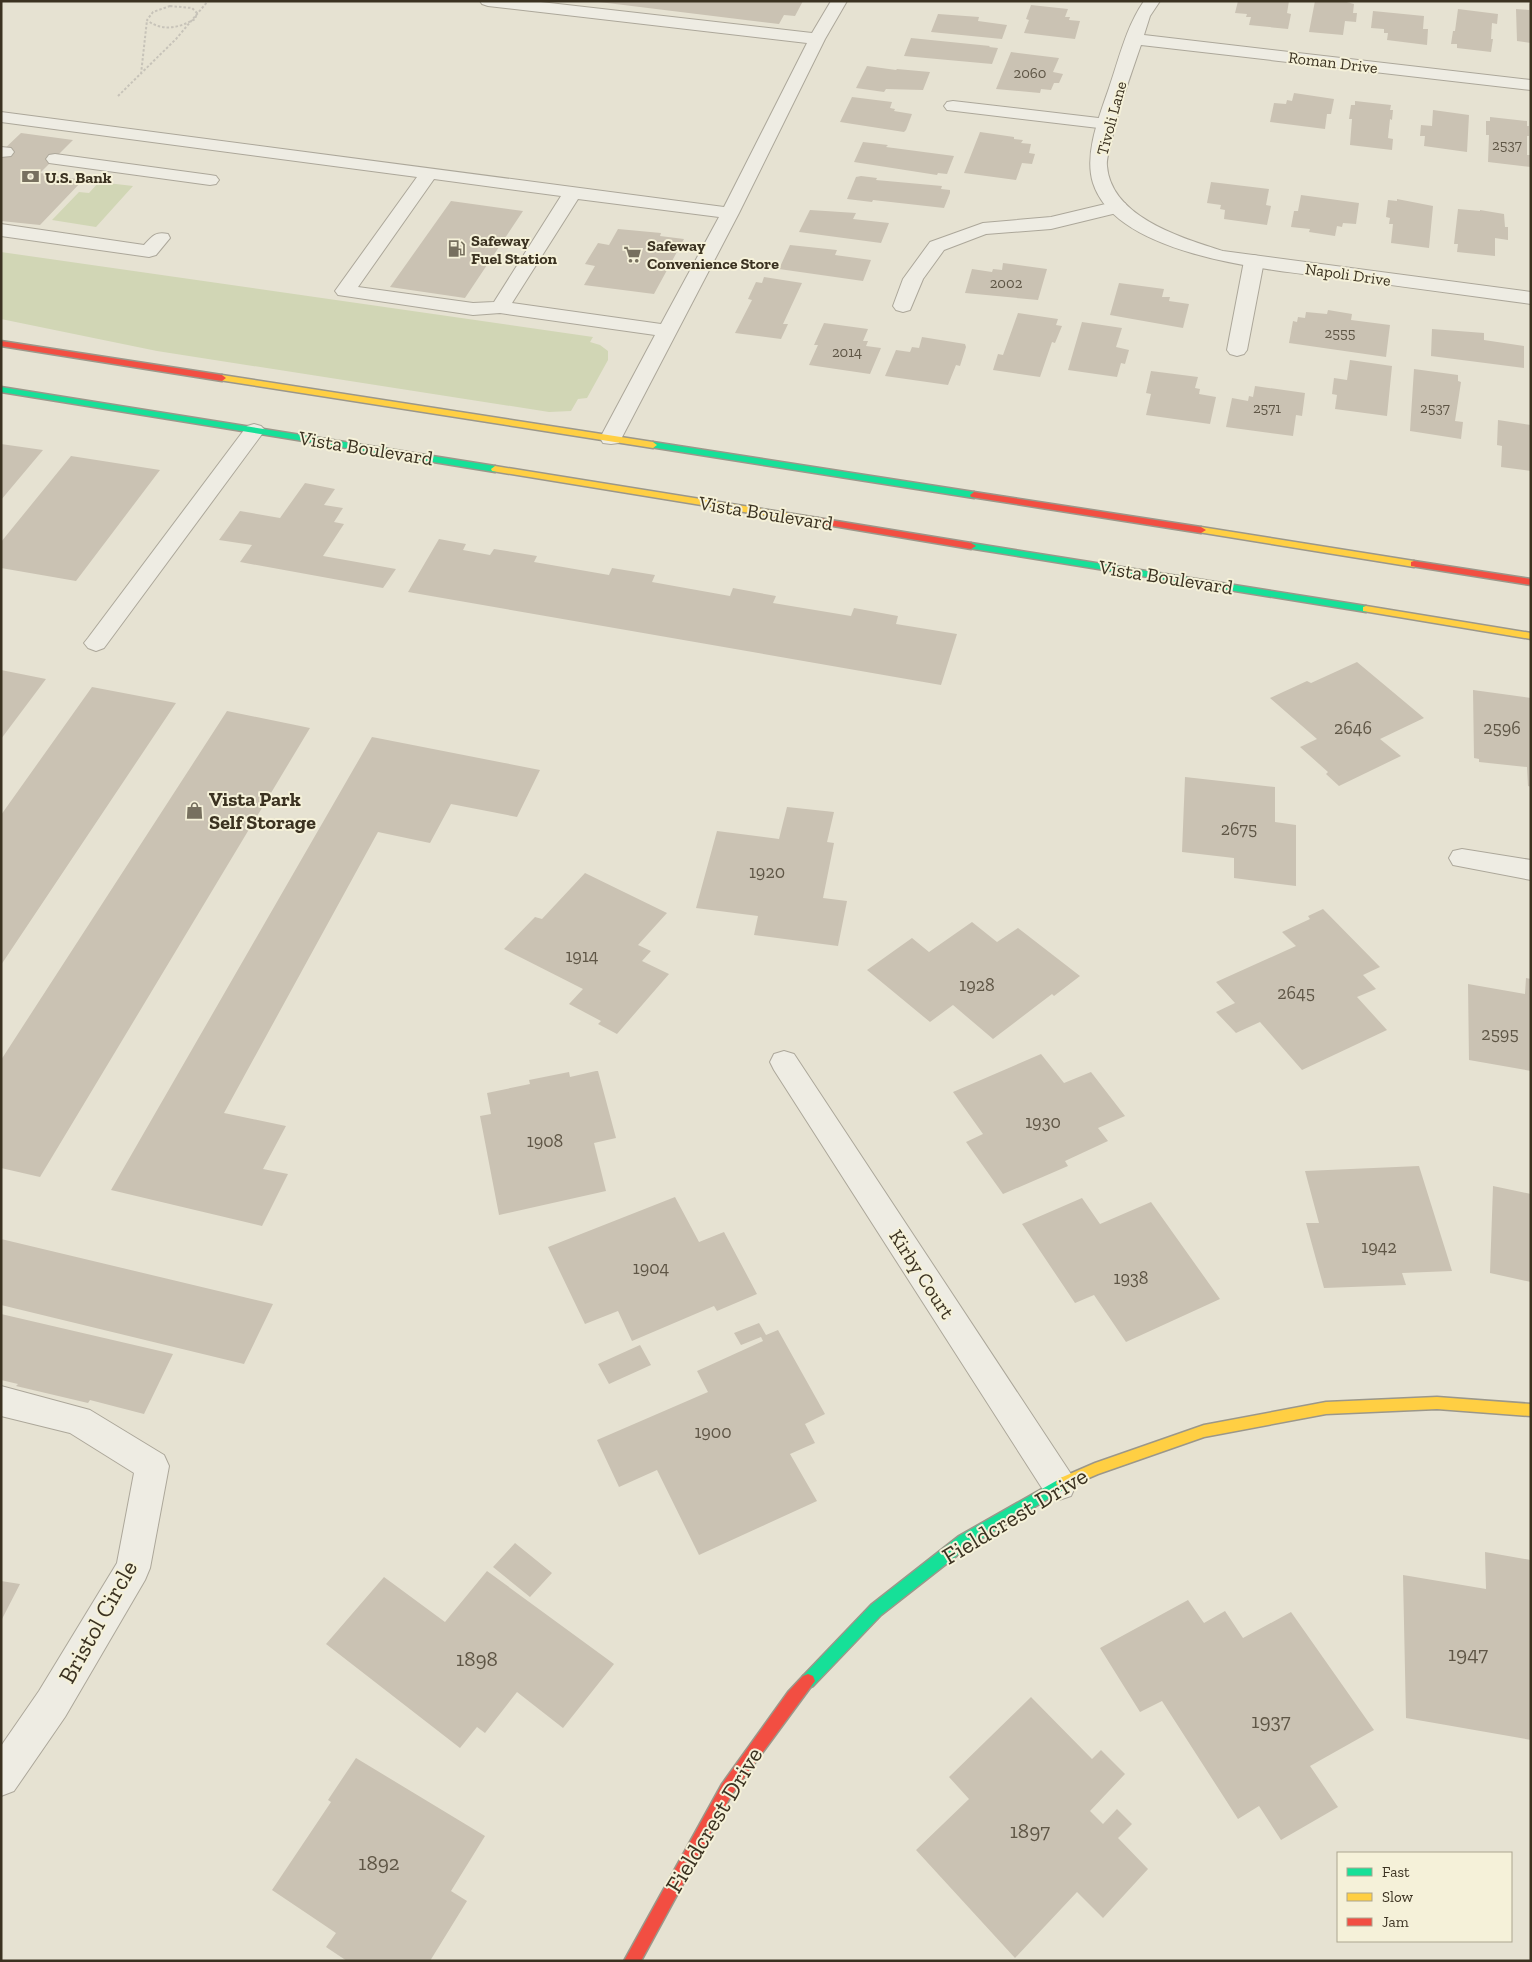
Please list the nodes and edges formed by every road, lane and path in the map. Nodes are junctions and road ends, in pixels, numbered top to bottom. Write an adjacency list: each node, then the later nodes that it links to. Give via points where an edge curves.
1 (208, 1): 5 (path)
2 (488, 1): 8 (street)
3 (839, 1): 8 (street)
4 (1151, 1): 7 (street, Tivoli Lane)
5 (195, 19): 6 (path, via 187,24 161,28); 6 (path, via 197,13 192,8 170,6 149,14); 9 (path)
6 (147, 20): 9 (path)
7 (1134, 39): 10 (street, Roman Drive); 14 (street, Tivoli Lane)
8 (817, 40): 20 (street)
9 (141, 74): 11 (path)
10 (1531, 85)
11 (117, 97)
12 (953, 106): 14 (street)
13 (1, 117): 16 (street)
14 (1107, 124): 19 (street, Tivoli Lane, via 1098,165 1102,184)
15 (55, 159): 17 (street)
16 (429, 173): 18 (street); 26 (street, via 345,291 473,309)
17 (210, 180)
18 (574, 192): 20 (street); 26 (street)
19 (1118, 208): 23 (street, Tivoli Lane); 27 (street, via 1052,223 983,228 937,246 913,279)
20 (730, 212): 28 (street)
21 (1, 230): 22 (street, via 149,251)
22 (161, 238)
23 (1167, 238): 24 (street, Napoli Drive, via 1221,256)
24 (1254, 261): 25 (street, Napoli Drive); 30 (street)
25 (1531, 298)
26 (500, 306): 28 (street)
27 (903, 306)
28 (666, 331): 33 (street)
29 (1, 343): 33 (main road)
30 (1237, 350)
31 (1, 389): 32 (main road, Vista Boulevard)
32 (254, 430): 35 (main road, Vista Boulevard); 36 (street)
33 (611, 438): 34 (main road)
34 (1531, 582)
35 (1531, 636)
36 (96, 643)
37 (1462, 858): 38 (street)
38 (1531, 870)
39 (784, 1062): 42 (street, Kirby Court)
40 (1, 1401): 43 (street, Bristol Circle, via 78,1420 152,1466 133,1568 52,1704)
41 (1531, 1410): 42 (main road, Fieldcrest Drive, via 1437,1403 1326,1408 1204,1431 1095,1468)
42 (1059, 1485): 44 (main road, Fieldcrest Drive, via 964,1541 876,1610 794,1697 727,1789)
43 (1, 1778)
44 (632, 1961)

